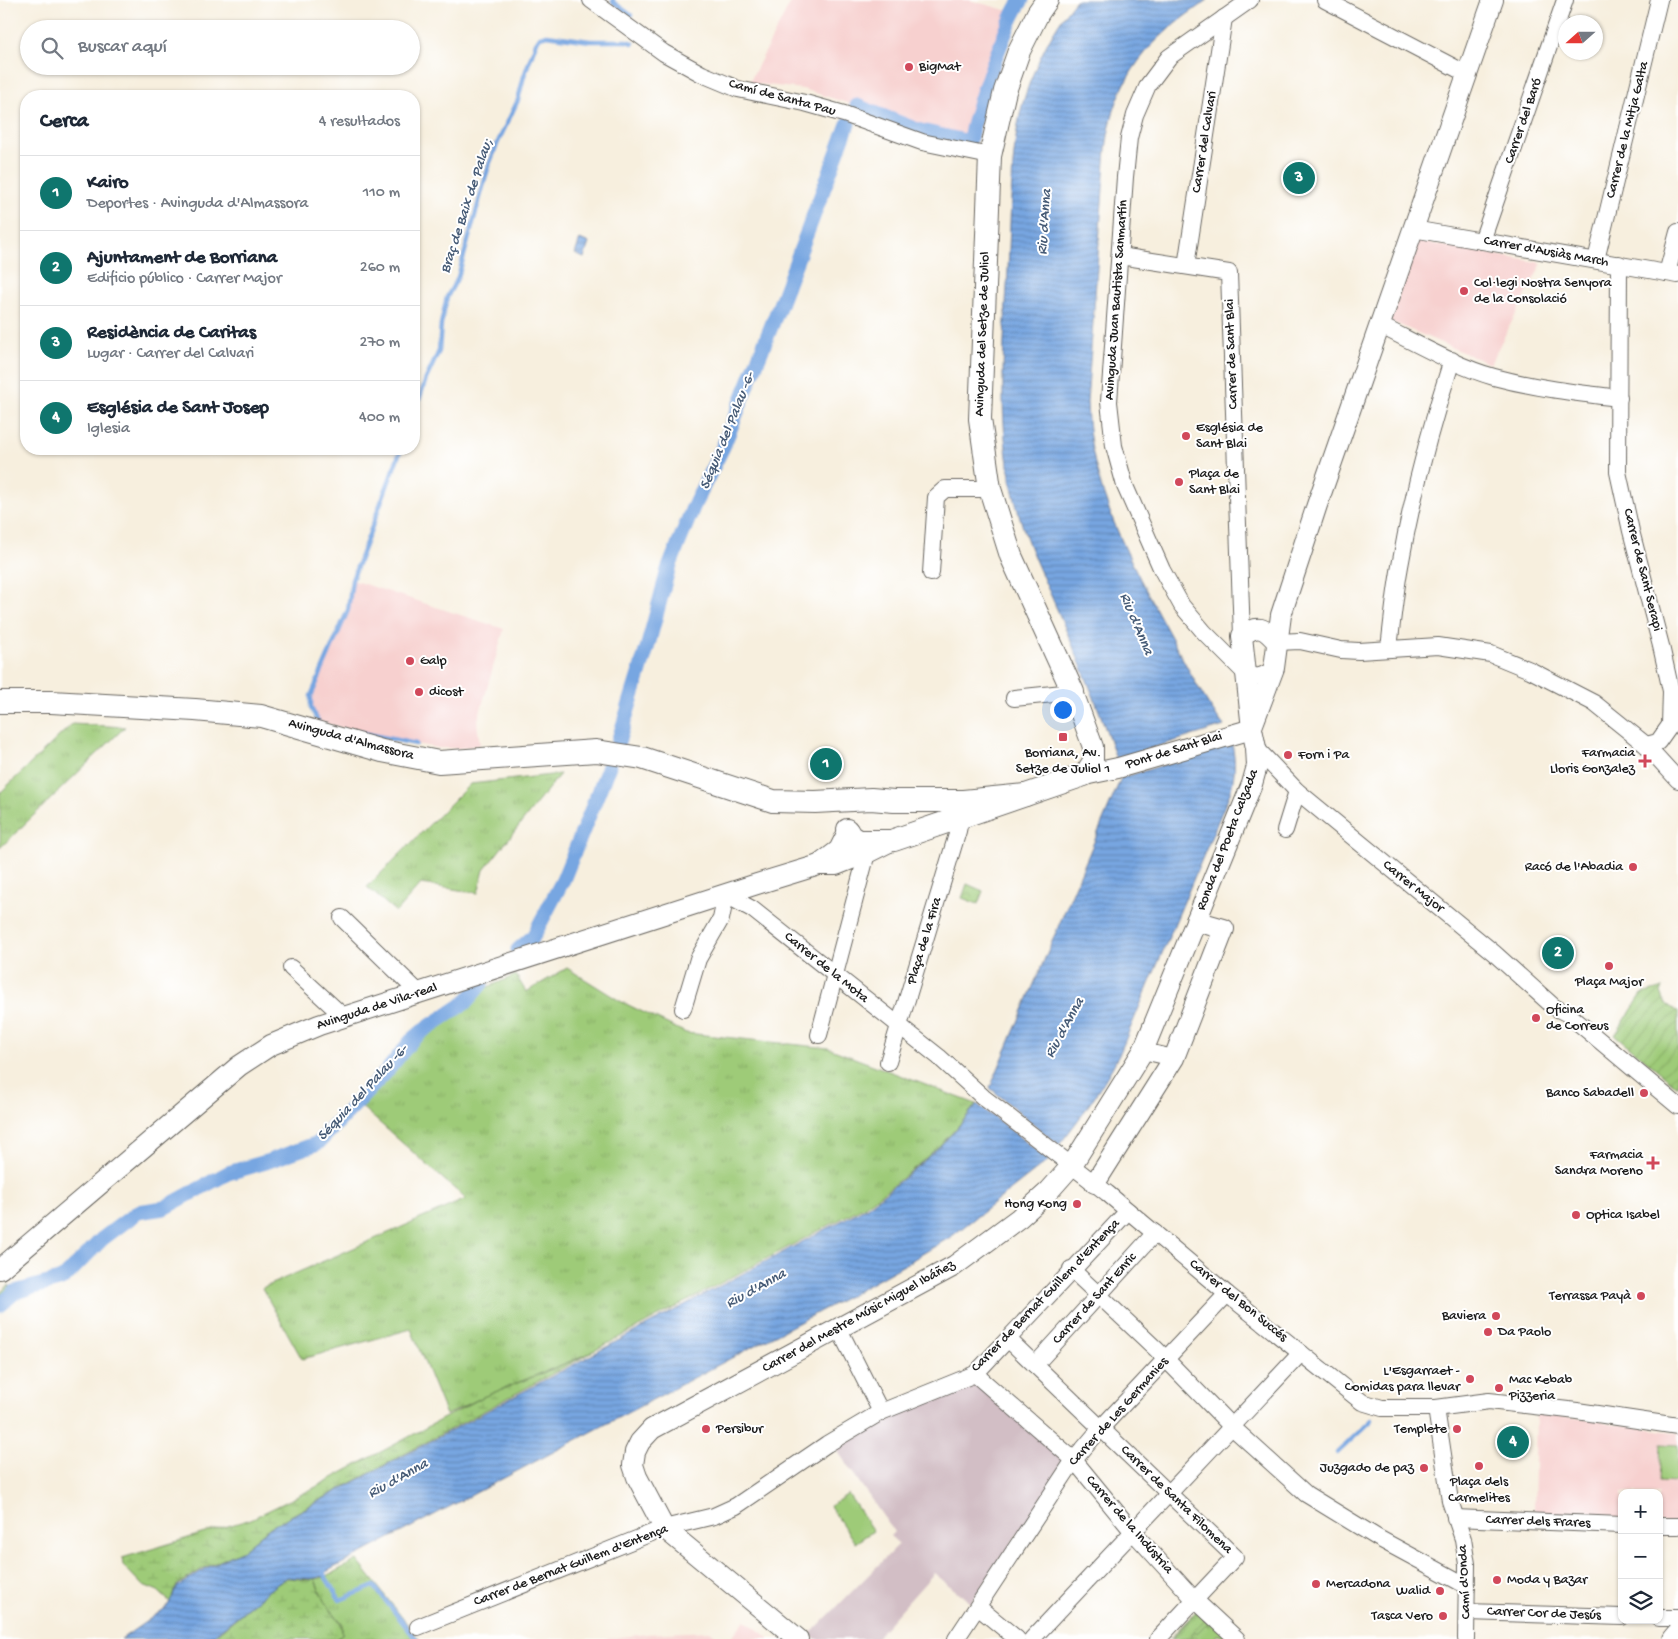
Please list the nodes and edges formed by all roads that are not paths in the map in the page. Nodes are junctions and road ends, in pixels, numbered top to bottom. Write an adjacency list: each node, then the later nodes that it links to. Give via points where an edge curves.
1 (592, 0): 10 (street, Camí de Santa Pau, via 664,53 738,89 844,114 922,142)
2 (1047, 0): 10 (main road, Avinguda del Setze de Juliol, via 1019,51 1005,92)
3 (1250, 0): 8 (street, Avinguda Juan Bautista Sanmartín)
4 (1325, 0): 9 (street)
5 (1493, 0): 9 (street)
6 (1565, 0): 13 (street, Carrer del Baró)
7 (1659, 0): 15 (street, Carrer de la Mitja Galta)
8 (1224, 18): 14 (street, Avinguda Juan Bautista Sanmartín, via 1169,57 1148,85 1134,115 1128,148); 17 (street, Carrer del Calvari)
9 (1467, 74): 11 (street)
10 (990, 156): 22 (main road, Avinguda del Setze de Juliol, via 980,419)
11 (1413, 229): 13 (street, Carrer d'Ausiàs March); 19 (street)
12 (1678, 232): 18 (street)
13 (1482, 241): 15 (street, Carrer d'Ausiàs March)
14 (1120, 256): 17 (street, Carrer de Sant Blai); 28 (street, Avinguda Juan Bautista Sanmartín, via 1109,402 1114,446 1125,486 1162,570 1182,606)
15 (1596, 260): 16 (street, Carrer d'Ausiàs March)
16 (1618, 264): 18 (street, Carrer d'Ausiàs March); 21 (street, Carrer de Sant Serapi)
17 (1186, 266): 24 (street, Carrer de Sant Blai, via 1229,273)
18 (1673, 274)
19 (1379, 325): 20 (street); 25 (street, via 1314,514 1282,615)
20 (1452, 360): 21 (street, via 1493,376 1551,390); 26 (street, via 1414,491 1399,568)
21 (1619, 398): 33 (street, Carrer de Sant Serapi, via 1618,472 1671,691 1670,725 1658,742)
22 (990, 489): 23 (street, via 945,489 936,497); 29 (main road, Avinguda del Setze de Juliol, via 1011,556)
23 (931, 572)
24 (1242, 636): 25 (street, via 1260,628); 28 (street)
25 (1277, 642): 26 (street, via 1300,641 1341,650); 27 (street)
26 (1389, 649): 33 (street, via 1438,646 1491,654 1594,703)
27 (1274, 668): 28 (street, via 1265,676 1253,677); 32 (street)
28 (1245, 673): 32 (street, Ronda del Poeta Calzada)
29 (1073, 692): 30 (street); 35 (street, Avinguda del Setze de Juliol, via 1093,747 1093,761)
30 (1014, 698)
31 (0, 702): 40 (main road, Avinguda d'Almassora, via 50,702 261,716 382,751 439,762 596,751 642,758 772,801)
32 (1252, 729): 34 (street, Ronda del Poeta Calzada); 35 (street, Pont de Sant Blai)
33 (1646, 745): 36 (street)
34 (1256, 748): 37 (street, Carrer Major); 51 (street, Ronda del Poeta Calzada, via 1257,766 1252,784)
35 (1084, 775): 41 (main road, via 1025,795)
36 (1678, 780)
37 (1297, 791): 43 (street); 62 (street, Carrer Major)
38 (871, 799): 39 (main road, Avinguda d'Almassora); 40 (main road, Avinguda d'Almassora); 42 (main road, Avinguda de Vila-real, via 850,813)
39 (894, 801): 41 (main road, Avinguda d'Almassora); 44 (main road, via 906,819 903,829)
40 (815, 802): 42 (main road, via 831,809)
41 (962, 808): 44 (main road, Avinguda de Vila-real); 57 (street, Plaça de la Fira, via 958,832)
42 (848, 830): 44 (main road, Avinguda de Vila-real, via 850,836 858,841); 46 (street, Avinguda de Vila-real, via 839,850)
43 (1285, 830)
44 (892, 840): 45 (street, Avinguda de Vila-real)
45 (867, 853): 46 (street, Avinguda de Vila-real, via 836,865); 53 (street)
46 (819, 865): 47 (street, Avinguda de Vila-real)
47 (757, 884): 48 (street, Avinguda de Vila-real); 49 (street)
48 (726, 895): 49 (street, Carrer de la Mota); 54 (street, Avinguda de Vila-real); 55 (street, via 722,919 698,959)
49 (752, 908): 53 (street, Carrer de la Mota)
50 (342, 918): 54 (street)
51 (1196, 921): 59 (street, Ronda del Poeta Calzada); 60 (street, Ronda del Poeta Calzada, via 1224,929)
52 (291, 968): 56 (street)
53 (835, 974): 57 (street, Carrer de la Mota); 58 (street)
54 (419, 993): 56 (street, Avinguda de Vila-real)
55 (683, 1009)
56 (344, 1017): 67 (street, Avinguda de Vila-real, via 271,1045 239,1066)
57 (900, 1027): 61 (street, Plaça de la Fira); 63 (street, Carrer del Bon Succés)
58 (819, 1035)
59 (1143, 1051): 60 (street); 63 (street, Ronda del Poeta Calzada)
60 (1174, 1058): 64 (street, Ronda del Poeta Calzada)
61 (888, 1062)
62 (1678, 1106)
63 (1072, 1165): 64 (street, Carrer del Bon Succés); 71 (street, Carrer del Mestre Músic Miguel Ibáñez, via 1018,1218 954,1266)
64 (1095, 1183): 65 (street, Carrer del Bon Succés)
65 (1128, 1211): 66 (street, Carrer del Bon Succés); 68 (street, Carrer de Bernat Guillem d'Entença)
66 (1155, 1233): 69 (street, Carrer de Sant Enric); 70 (street, Carrer del Bon Succés)
67 (0, 1268)
68 (1071, 1269): 69 (street); 72 (street, Carrer de Bernat Guillem d'Entença)
69 (1098, 1294): 74 (street); 75 (street, Carrer de Sant Enric)
70 (1227, 1294): 73 (street, Carrer del Bon Succés); 74 (street, Carrer de Les Germanies)
71 (840, 1329): 78 (street); 88 (street, Carrer del Mestre Músic Miguel Ibáñez, via 652,1429 640,1442 633,1465 636,1477)
72 (1008, 1339): 75 (street, Carrer de Santa Filomena); 76 (street, Carrer de Bernat Guillem d'Entença)
73 (1301, 1354): 77 (street, Carrer del Bon Succés, via 1362,1402 1382,1408); 79 (street)
74 (1166, 1360): 79 (street); 81 (street, Carrer de Les Germanies)
75 (1035, 1365): 81 (street, Carrer de Santa Filomena)
76 (975, 1374): 78 (street, Carrer de Bernat Guillem d'Entença); 82 (street, Carrer de la Indústria)
77 (1436, 1408): 80 (street, Carrer del Bon Succés, via 1489,1401); 84 (street, Camí d'Onda)
78 (881, 1412): 88 (street, Carrer de Bernat Guillem d'Entença, via 819,1449 736,1506 714,1516)
79 (1231, 1426): 83 (street); 90 (street, via 1306,1494)
80 (1678, 1426)
81 (1102, 1428): 82 (street, Carrer de Les Germanies); 83 (street, Carrer de Santa Filomena)
82 (1074, 1460): 89 (street, Carrer de la Indústria); 92 (street, Carrer de Les Germanies)
83 (1169, 1492): 89 (street); 91 (street, Carrer de Santa Filomena, via 1235,1557)
84 (1455, 1518): 85 (street, Carrer dels Frares); 90 (street, Camí d'Onda, via 1463,1539)
85 (1618, 1524)
86 (1663, 1526): 87 (street)
87 (1678, 1526)
88 (664, 1528): 97 (street, Carrer de Bernat Guillem d'Entença); 99 (street)
89 (1133, 1532): 91 (street, Carrer de la Indústria); 102 (street)
90 (1467, 1586): 93 (street, Camí d'Onda)
91 (1194, 1599): 103 (street); 104 (street, Carrer de la Indústria)
92 (978, 1608): 100 (street, Carrer de Les Germanies); 101 (street)
93 (1467, 1612): 94 (street, Carrer Cor de Jesús); 105 (street, Camí d'Onda)
94 (1618, 1617)
95 (1663, 1618): 96 (street)
96 (1678, 1618)
97 (418, 1627)
98 (1678, 1633): 106 (street)
99 (798, 1639)
100 (956, 1639)
101 (1017, 1639)
102 (1032, 1639)
103 (1158, 1639)
104 (1237, 1639)
105 (1466, 1639)
106 (1673, 1639)

